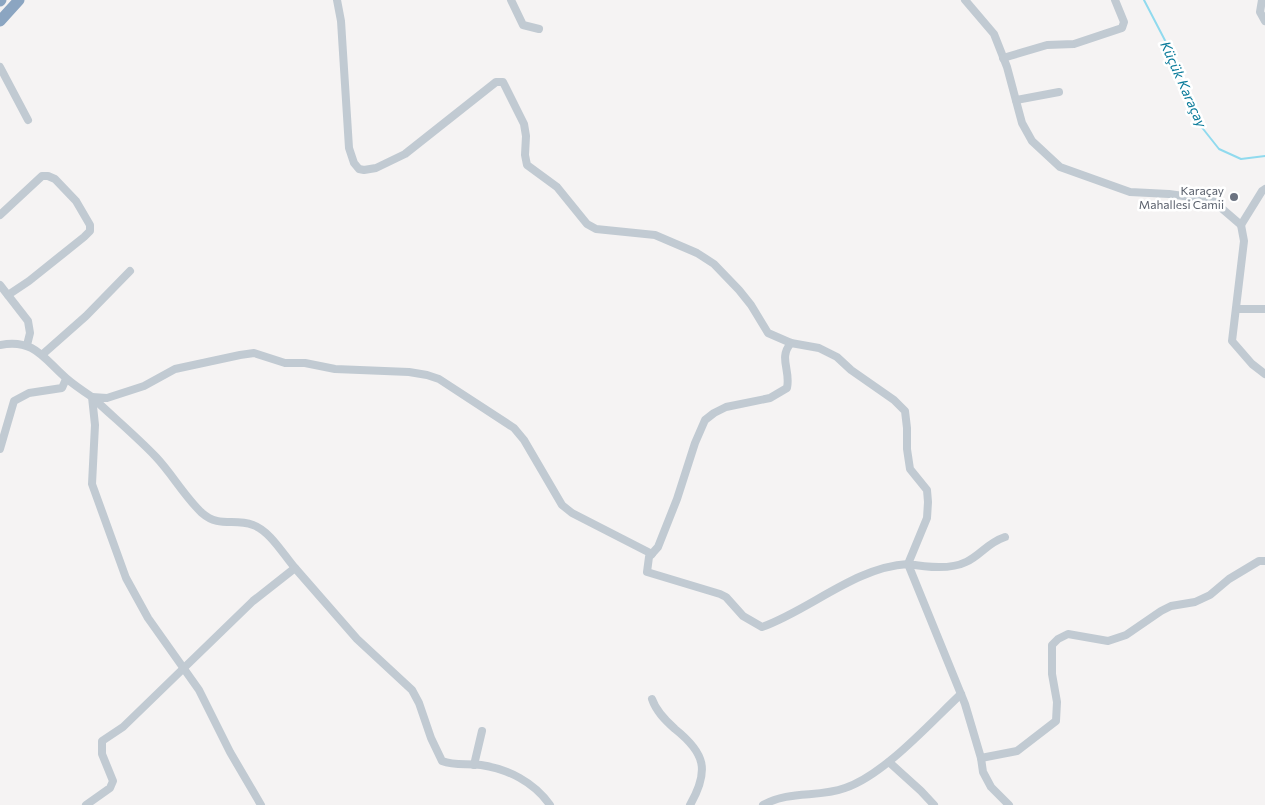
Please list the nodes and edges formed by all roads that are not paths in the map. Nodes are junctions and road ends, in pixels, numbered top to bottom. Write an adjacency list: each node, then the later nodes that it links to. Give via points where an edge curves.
1 (19, 0): 7 (highway)
2 (337, 0): 23 (street, via 349,148 359,169 376,168 405,154 496,82 503,82 524,124 527,165 557,187 587,224 596,229 655,235 696,253 714,264 738,290 768,333)
3 (511, 0): 9 (street, via 524,25)
4 (965, 0): 10 (street, via 994,34)
5 (1115, 0): 10 (street, via 1124,22 1122,28 1074,44 1047,45)
6 (1262, 0): 8 (street, via 1260,12)
7 (0, 21)
8 (1265, 21)
9 (538, 29)
10 (1003, 58): 13 (street)
11 (0, 67): 14 (street)
12 (1059, 92): 13 (street)
13 (1016, 100): 17 (street, via 1022,123 1032,141 1060,168 1130,192 1212,200)
14 (28, 120)
15 (1265, 189): 17 (street)
16 (0, 215): 20 (street, via 42,176 48,176 76,201 90,225 90,231 84,237)
17 (1241, 225): 21 (street, via 1244,241)
18 (130, 271): 26 (street, via 86,316)
19 (0, 285): 20 (street)
20 (8, 295): 25 (street, via 28,321)
21 (1237, 309): 22 (street); 27 (street, via 1232,341)
22 (1265, 309)
23 (791, 343): 32 (street, via 785,357 789,380 787,388 770,398 726,407 705,420 677,499 658,547); 34 (street, via 819,348 838,357 905,411 910,469 927,490 928,502 927,518)
24 (0, 345): 25 (street)
25 (27, 345): 26 (street)
26 (42, 354): 28 (street)
27 (1265, 374)
28 (66, 378): 29 (street); 30 (street, via 62,388 29,393 14,402)
29 (92, 397): 32 (street, via 107,398 144,386 175,369 254,353 285,363 335,370 427,374 514,428 562,504 572,513); 35 (street, via 156,457 203,514 223,523 254,525 268,535); 36 (street, via 95,425 92,484 126,578 148,618)
30 (0, 449)
31 (1005, 537): 34 (street, via 994,541 966,562 944,567)
32 (652, 554): 34 (street, via 647,572 720,594 742,616 762,628 780,621 831,590 897,564)
33 (1265, 561): 40 (street, via 1259,561 1229,579 1210,595 1161,611 1126,635 1108,641 1068,634 1058,639 1052,645 1056,721 1016,751)
34 (908, 564): 37 (street)
35 (295, 568): 36 (street, via 253,601); 42 (street, via 357,639 412,690 442,761 452,765)
36 (184, 668): 43 (street, via 123,727 102,741 102,754 113,781 110,788); 44 (street)
37 (961, 694): 40 (street); 41 (street)
38 (652, 699): 46 (street, via 666,721 697,749 702,775 698,792)
39 (482, 731): 42 (street)
40 (980, 758): 49 (street, via 991,787)
41 (889, 762): 47 (street, via 845,788 775,798); 48 (street)
42 (474, 765): 45 (street, via 528,782)
43 (86, 805)
44 (261, 805)
45 (550, 805)
46 (690, 805)
47 (764, 805)
48 (934, 805)
49 (1009, 805)

